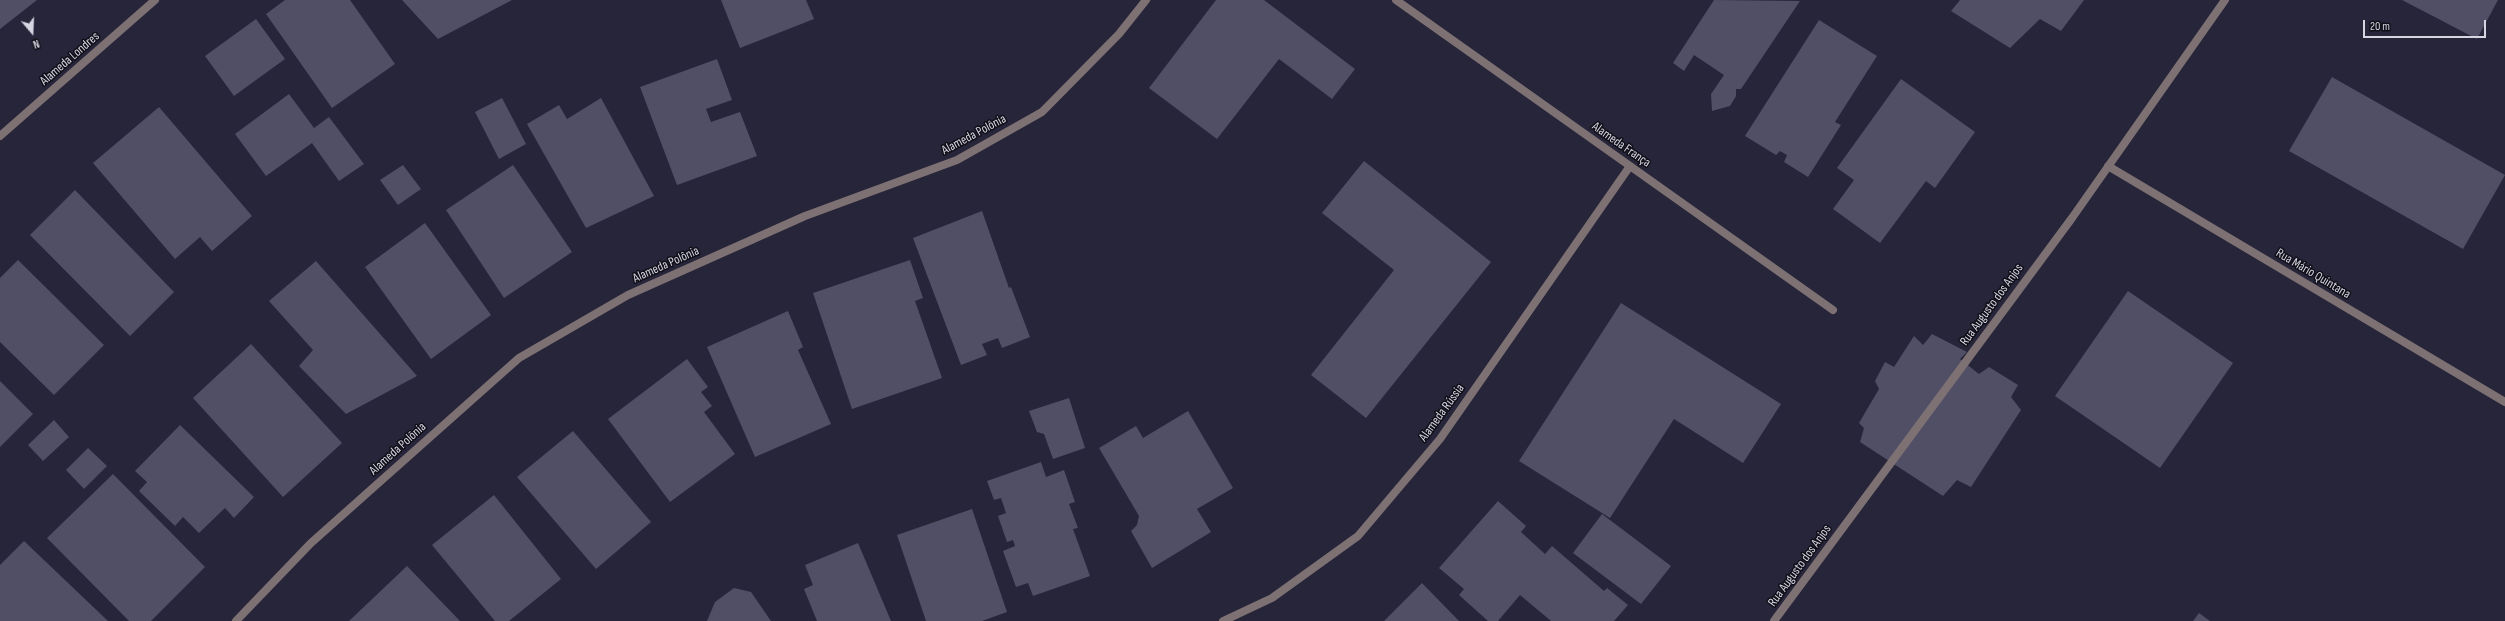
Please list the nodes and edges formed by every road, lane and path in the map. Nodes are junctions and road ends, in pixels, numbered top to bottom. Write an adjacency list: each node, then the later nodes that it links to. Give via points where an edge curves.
1 (156, 0): 5 (street, Alameda Londres)
2 (1146, 0): 10 (street, Alameda Polônia, via 1119,34 1042,112 957,160 806,216 628,295 519,358 311,543)
3 (1396, 0): 6 (street, Alameda França)
4 (2225, 0): 7 (street, Rua Augusto dos Anjos)
5 (0, 136)
6 (1630, 166): 8 (street, Alameda França); 11 (street, Alameda Rússia, via 1440,439 1358,536 1272,598)
7 (2108, 166): 9 (street, Rua Mário Quintana); 12 (street, Rua Augusto dos Anjos)
8 (1833, 310)
9 (2505, 402)
10 (236, 621)
11 (1223, 621)
12 (1774, 621)

